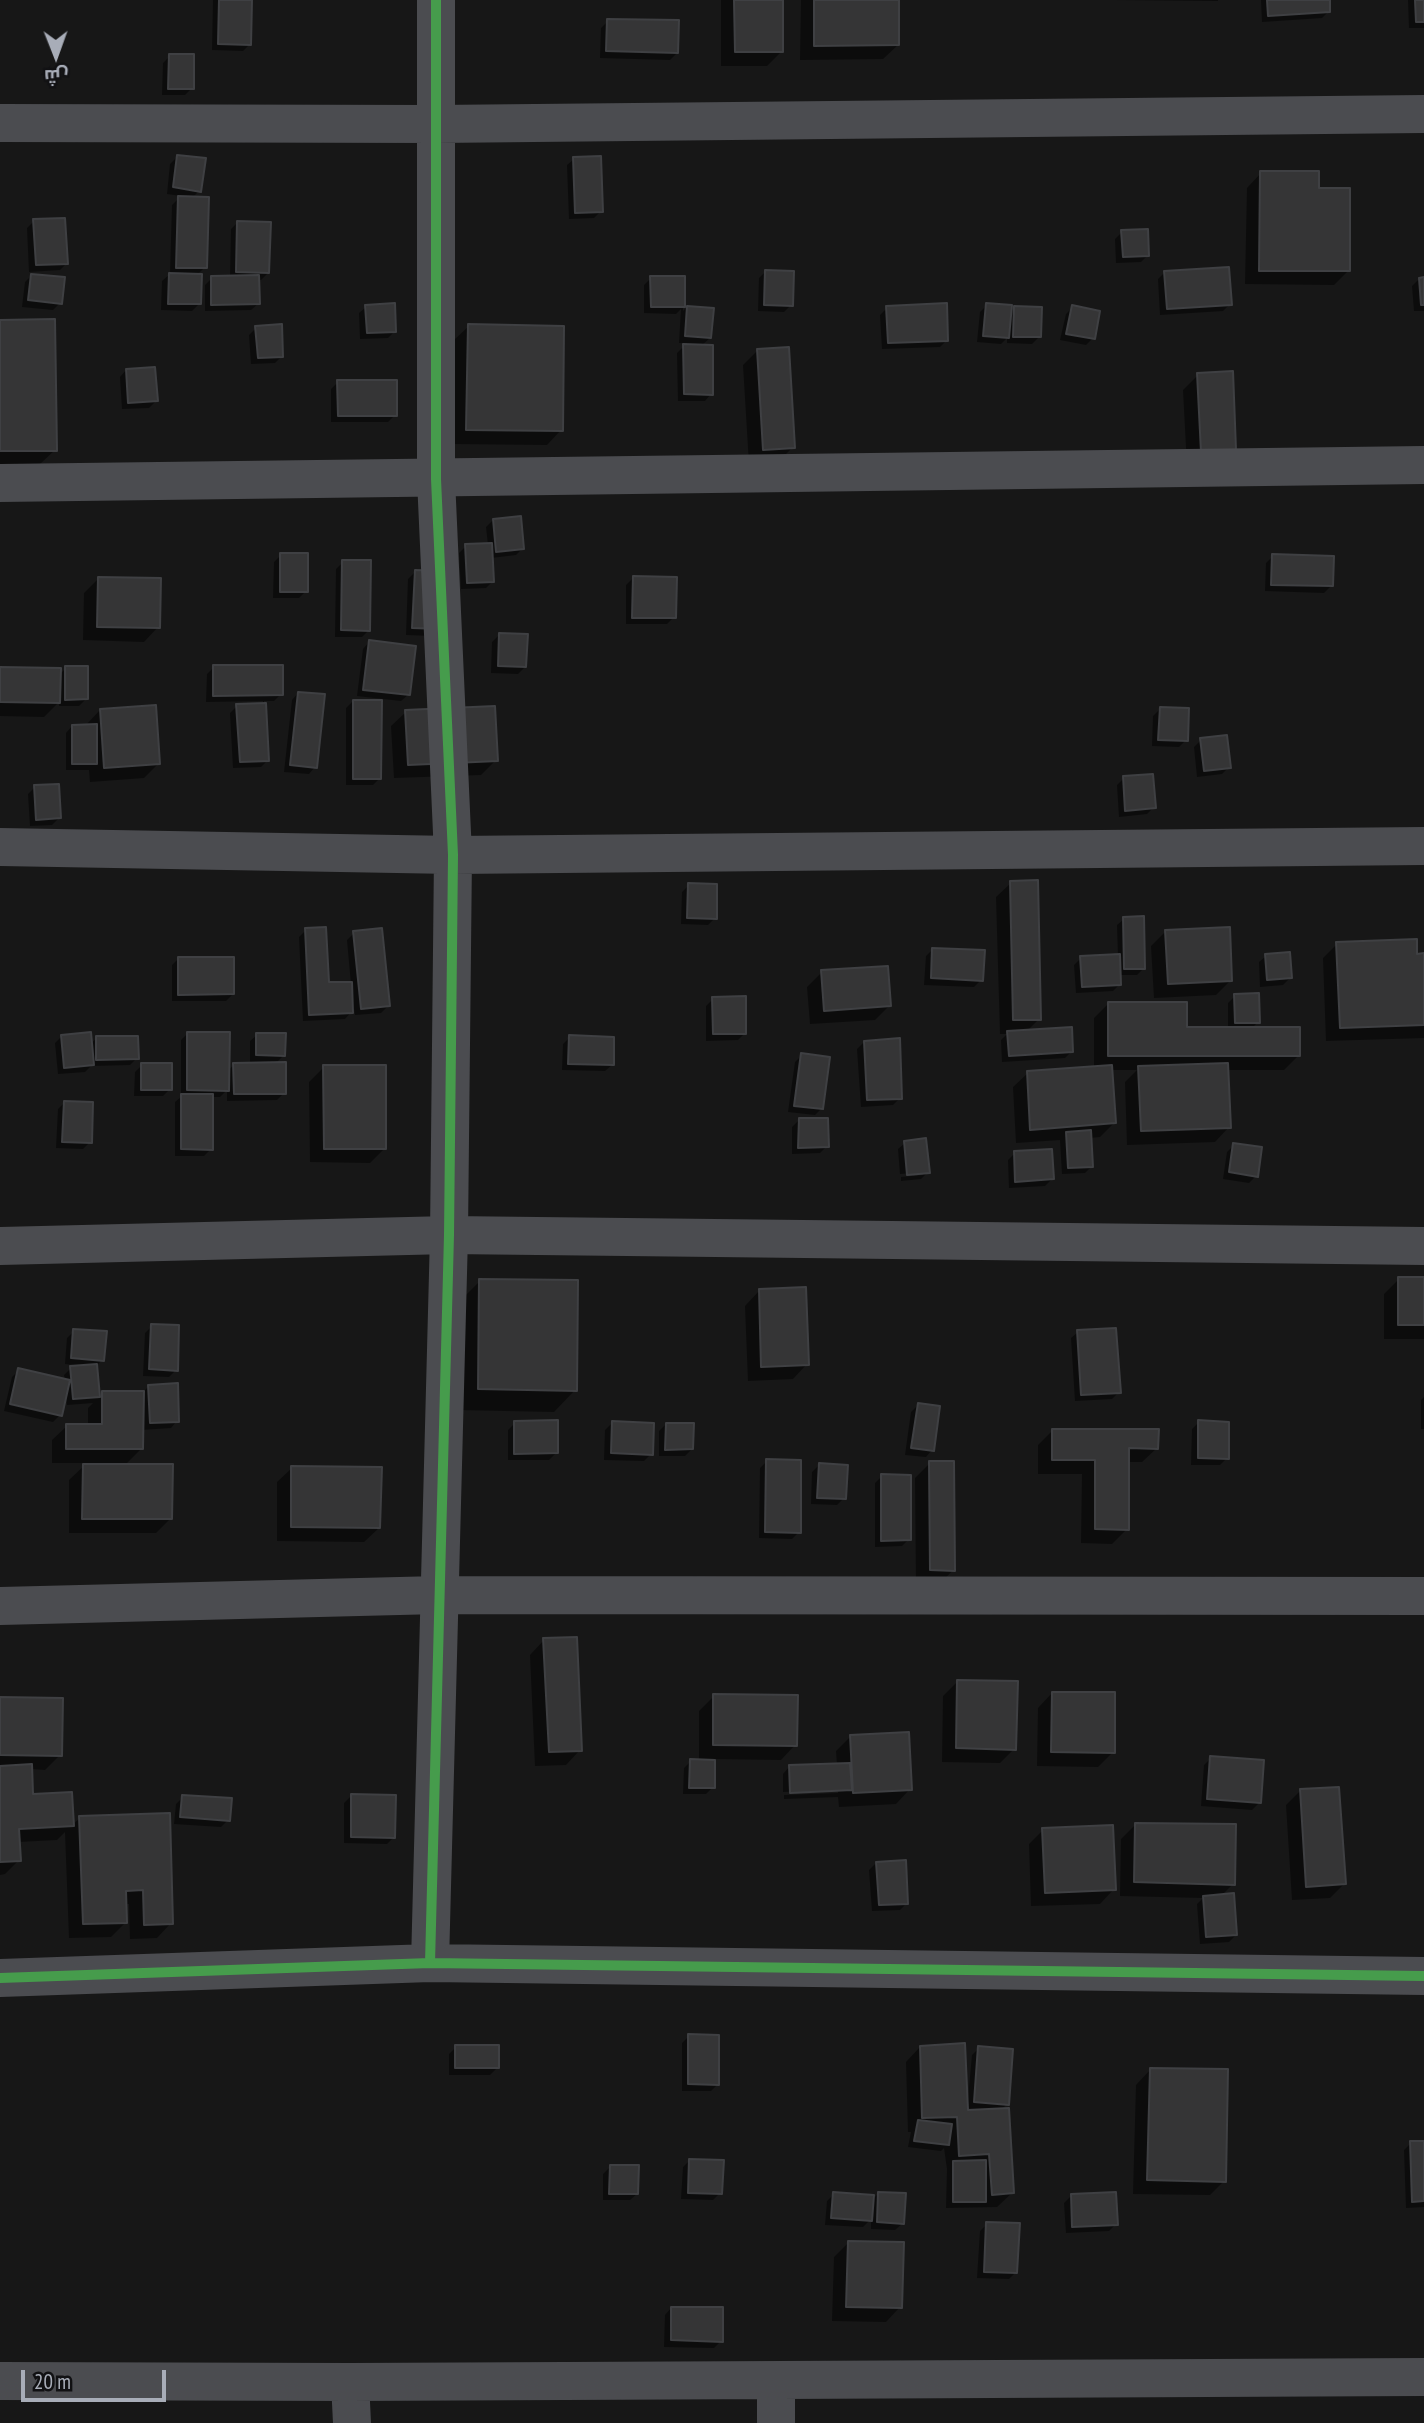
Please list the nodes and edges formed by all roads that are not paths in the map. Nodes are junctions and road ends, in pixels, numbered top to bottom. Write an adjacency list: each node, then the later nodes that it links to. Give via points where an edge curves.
1 (436, 0): 4 (street)
2 (1424, 114): 4 (street)
3 (0, 123): 4 (street)
4 (436, 124): 6 (street)
5 (1424, 465): 6 (street)
6 (436, 479): 7 (street); 10 (street)
7 (0, 483)
8 (1424, 846): 10 (street)
9 (0, 847): 10 (street)
10 (453, 855): 11 (street)
11 (449, 1235): 12 (street); 13 (street); 14 (street)
12 (0, 1246)
13 (1424, 1246)
14 (439, 1595): 15 (street); 16 (street); 17 (street)
15 (1424, 1596)
16 (0, 1606)
17 (430, 1963): 18 (street); 19 (street)
18 (1424, 1976)
19 (0, 1978)
20 (1424, 2377): 22 (street)
21 (0, 2381): 23 (street)
22 (776, 2381): 23 (street); 25 (street)
23 (350, 2382): 24 (street)
24 (352, 2423)
25 (776, 2423)

